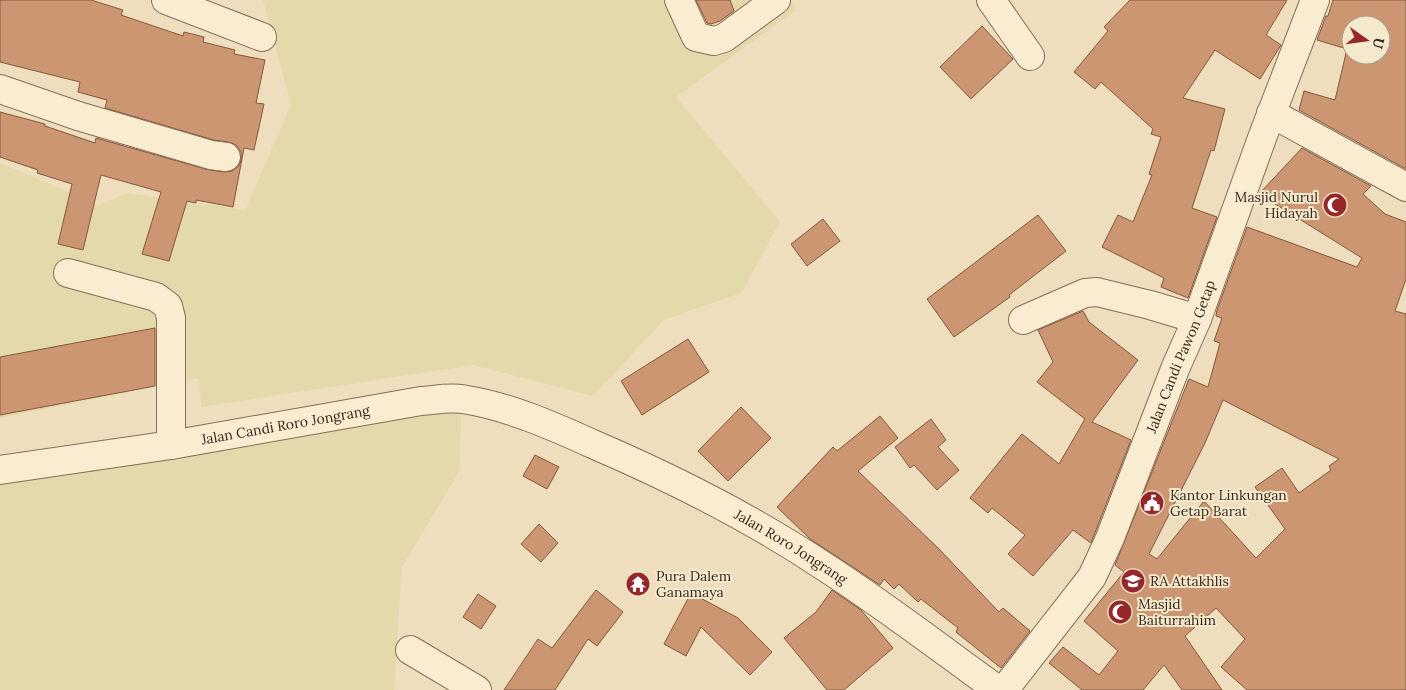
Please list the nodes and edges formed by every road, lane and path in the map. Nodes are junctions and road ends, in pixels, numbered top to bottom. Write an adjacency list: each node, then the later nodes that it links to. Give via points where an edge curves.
1 (679, 0): 2 (street, via 696,37 714,42)
2 (776, 0)
3 (991, 0): 7 (street)
4 (1315, 0): 9 (street, Jalan Candi Pawon Getap)
5 (178, 2): 6 (street)
6 (262, 37)
7 (1030, 56)
8 (0, 89): 10 (street, via 105,124)
9 (1271, 113): 11 (street); 13 (street, Jalan Candi Pawon Getap)
10 (226, 157)
11 (1406, 187)
12 (68, 273): 16 (street, via 156,297 168,306 171,318)
13 (1197, 319): 14 (street, via 1097,292 1085,293); 21 (street, Jalan Candi Pawon Getap, via 1092,577)
14 (1023, 320)
15 (566, 432): 16 (street, Jalan Candi Roro Jongrang, via 500,408 446,398); 20 (street, Jalan Roro Jongrang, via 715,502 802,552)
16 (171, 445): 17 (street, Jalan Candi Roro Jongrang)
17 (0, 470)
18 (410, 650): 19 (street)
19 (477, 690)
20 (998, 690)
21 (1004, 690)

